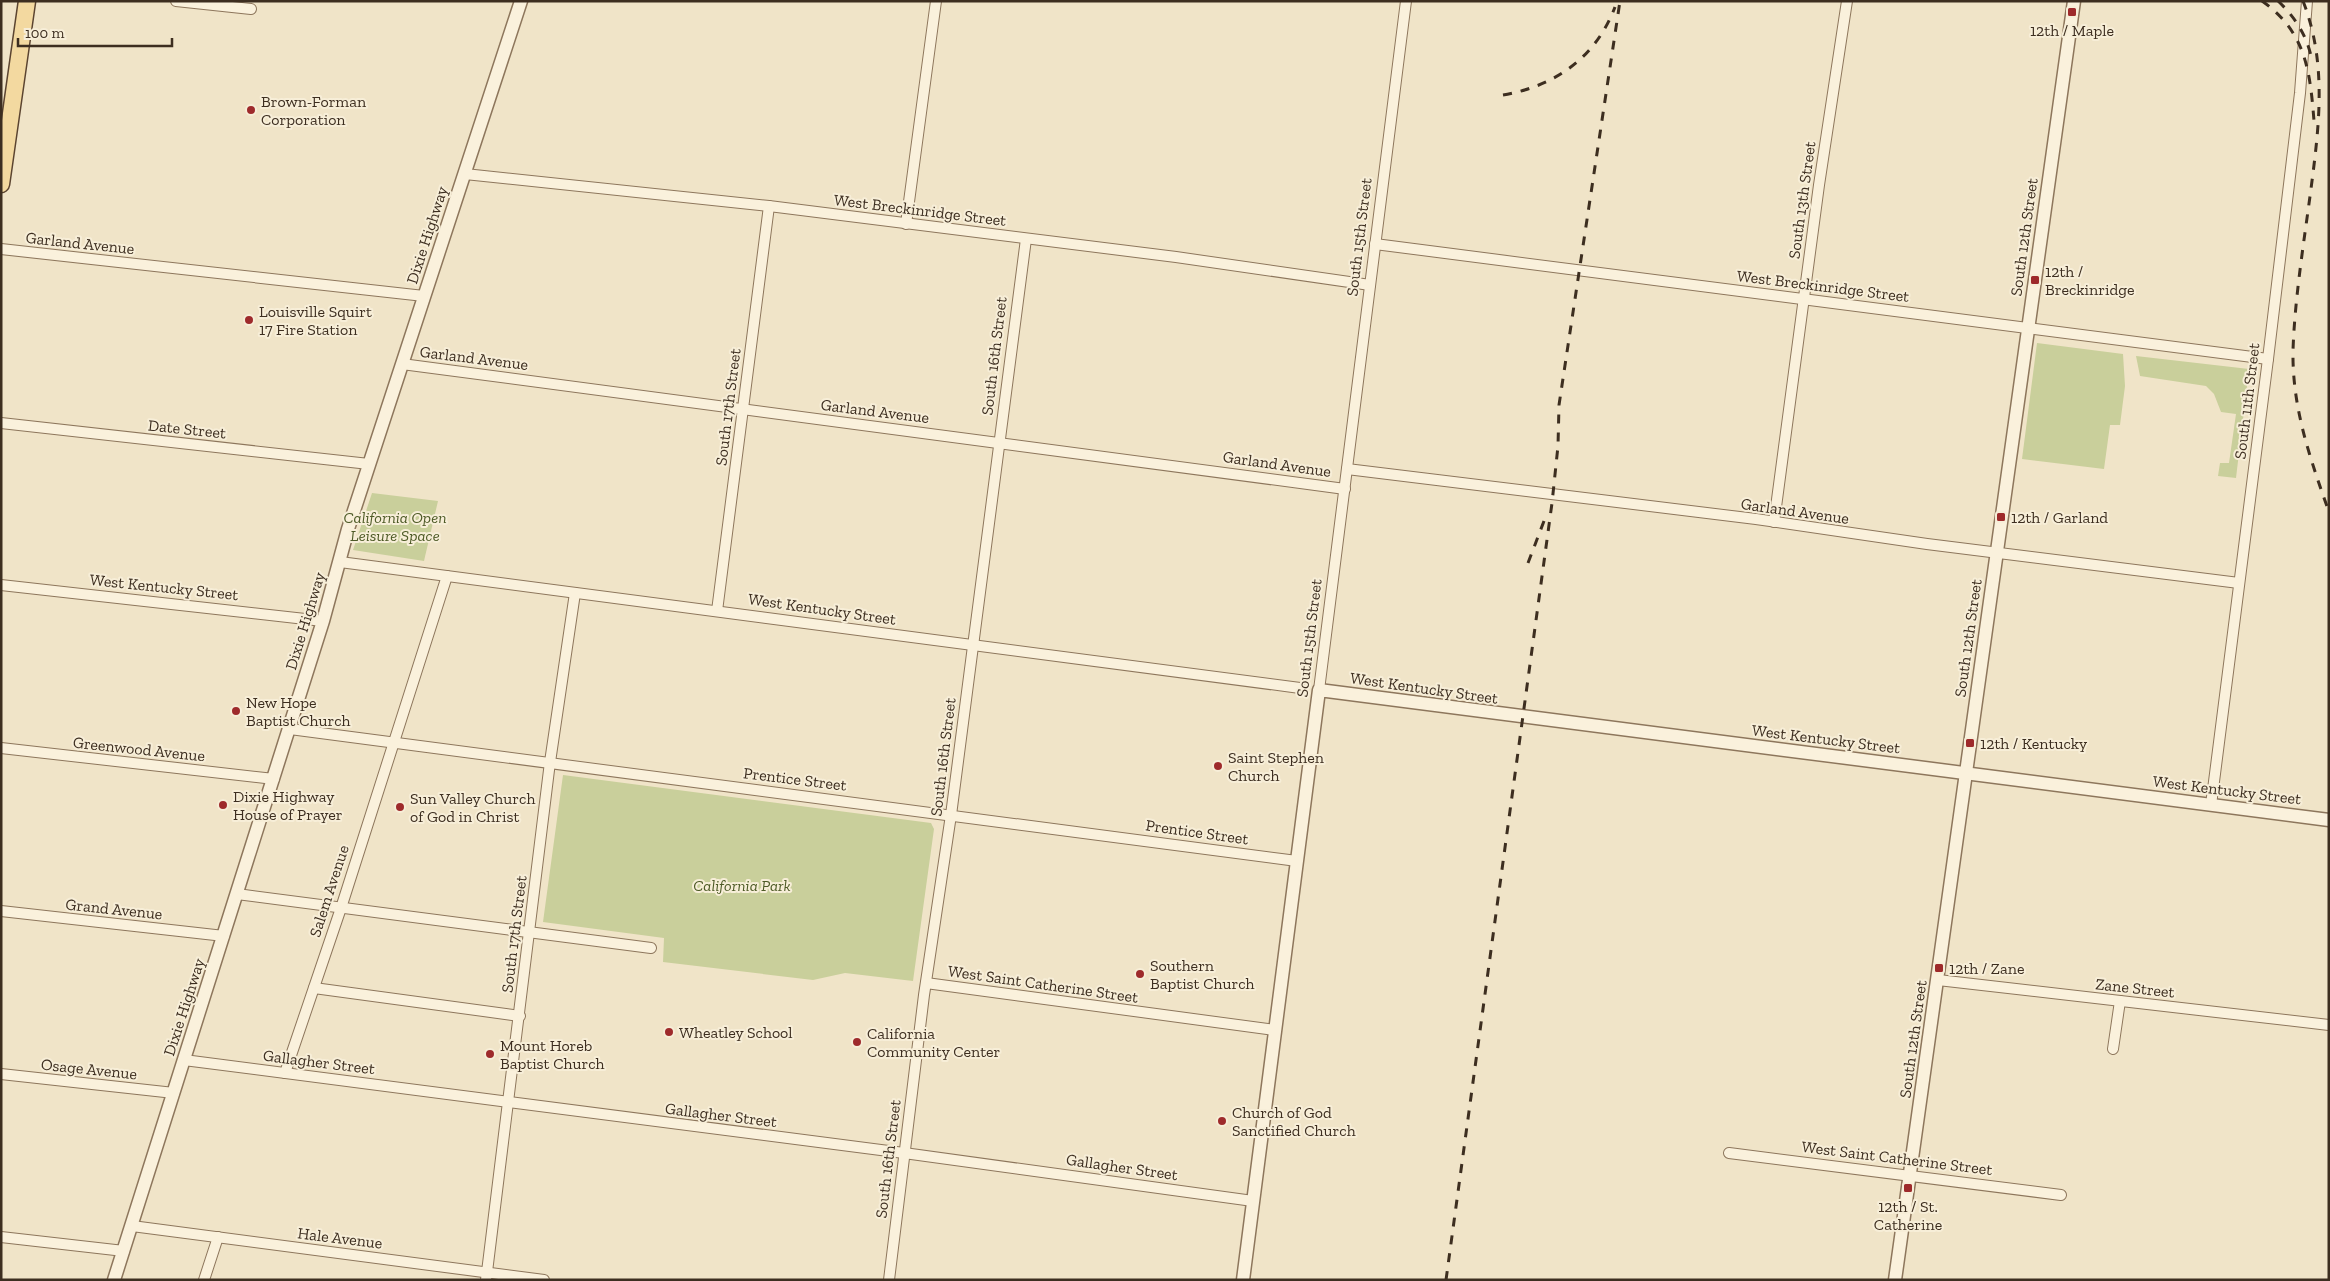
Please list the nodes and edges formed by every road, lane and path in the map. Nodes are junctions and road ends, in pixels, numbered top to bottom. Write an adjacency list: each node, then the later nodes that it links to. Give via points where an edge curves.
1 (27, 1): 11 (main road)
2 (176, 1): 9 (street)
3 (521, 1): 10 (street, Dixie Highway)
4 (936, 1): 13 (street)
5 (1406, 1): 15 (street, South 15th Street)
6 (1847, 1): 19 (street, South 13th Street, via 1818,185)
7 (2074, 1): 20 (street, South 12th Street)
8 (2306, 1): 21 (street, South 11th Street, via 2300,92)
9 (251, 9)
10 (465, 174): 12 (street, West Breckinridge Street); 18 (street, Dixie Highway)
11 (1, 184)
12 (769, 206): 13 (street, West Breckinridge Street); 23 (street, South 17th Street)
13 (906, 224): 14 (street, West Breckinridge Street)
14 (1026, 239): 17 (street, West Breckinridge Street); 25 (street, South 16th Street)
15 (1374, 244): 17 (street, South 15th Street); 19 (street, West Breckinridge Street)
16 (1, 249): 18 (street, Garland Avenue)
17 (1370, 284): 27 (street, South 15th Street)
18 (424, 296): 22 (street, Dixie Highway)
19 (1805, 299): 20 (street, West Breckinridge Street); 29 (street, South 13th Street)
20 (2028, 328): 21 (street, West Breckinridge Street); 30 (street, South 12th Street)
21 (2268, 359): 33 (street, South 11th Street)
22 (402, 364): 23 (street, Garland Avenue); 26 (street, Dixie Highway)
23 (743, 409): 25 (street, Garland Avenue); 36 (street, South 17th Street)
24 (1, 423): 26 (street, Date Street)
25 (998, 442): 28 (street, Garland Avenue); 38 (street, South 16th Street)
26 (369, 464): 31 (street, Dixie Highway)
27 (1347, 469): 28 (street, South 15th Street); 29 (street, Garland Avenue)
28 (1345, 489): 40 (street, South 15th Street)
29 (1774, 522): 30 (street, Garland Avenue)
30 (1996, 552): 33 (street, Garland Avenue); 45 (street, South 12th Street)
31 (340, 562): 32 (street, West Kentucky Street); 37 (street, Dixie Highway)
32 (447, 576): 35 (street, West Kentucky Street); 42 (street, Salem Avenue)
33 (2239, 583): 47 (street, South 11th Street)
34 (1, 585): 37 (street, West Kentucky Street)
35 (576, 593): 36 (street, West Kentucky Street); 44 (street, South 17th Street)
36 (717, 612): 38 (street, West Kentucky Street)
37 (323, 621): 41 (street, Dixie Highway)
38 (972, 645): 39 (street, West Kentucky Street); 48 (street, South 16th Street)
39 (1300, 688)
40 (1318, 690): 45 (street, West Kentucky Street); 50 (street, South 15th Street)
41 (290, 729): 42 (street, Prentice Street); 46 (street, Dixie Highway)
42 (393, 742): 44 (street, Prentice Street); 52 (street, Salem Avenue)
43 (1, 748): 46 (street, Greenwood Avenue)
44 (550, 762): 48 (street, Prentice Street); 54 (street, South 17th Street)
45 (1966, 774): 47 (street, West Kentucky Street); 57 (street, South 12th Street)
46 (274, 779): 51 (street, Dixie Highway)
47 (2211, 805): 49 (street, West Kentucky Street)
48 (950, 814): 50 (street, Prentice Street); 58 (street, South 16th Street)
49 (2329, 820)
50 (1297, 861): 63 (street, South 15th Street)
51 (237, 894): 52 (street); 55 (street, Dixie Highway)
52 (341, 908): 54 (street); 59 (street, Salem Avenue)
53 (1, 911): 55 (street, Grand Avenue)
54 (529, 932): 56 (street); 61 (street, South 17th Street)
55 (224, 936): 65 (street, Dixie Highway)
56 (650, 948)
57 (1938, 980): 60 (street, Zane Street); 72 (street, South 12th Street)
58 (926, 983): 63 (street, West Saint Catherine Street); 71 (street, South 16th Street)
59 (314, 988): 61 (street); 66 (street, Salem Avenue)
60 (2120, 1001): 62 (street, Zane Street); 64 (street)
61 (520, 1016): 69 (street, South 17th Street)
62 (2329, 1026)
63 (1275, 1030): 74 (street, South 15th Street)
64 (2113, 1049)
65 (184, 1060): 66 (street, Gallagher Street); 68 (street, Dixie Highway)
66 (285, 1073): 69 (street, Gallagher Street)
67 (1, 1074): 68 (street, Osage Avenue)
68 (174, 1093): 75 (street, Dixie Highway)
69 (509, 1102): 71 (street, Gallagher Street); 79 (street, South 17th Street)
70 (1729, 1152): 72 (street, West Saint Catherine Street)
71 (904, 1153): 74 (street, Gallagher Street); 83 (street, South 16th Street)
72 (1910, 1175): 73 (street, West Saint Catherine Street); 85 (street, South 12th Street)
73 (2061, 1194)
74 (1253, 1201): 84 (street, South 15th Street)
75 (132, 1226): 77 (street, Hale Avenue); 78 (street, Dixie Highway)
76 (1, 1237): 78 (street)
77 (218, 1237): 79 (street, Hale Avenue); 81 (street)
78 (124, 1251): 80 (street, Dixie Highway)
79 (487, 1276): 82 (street, Hale Avenue)
80 (114, 1280)
81 (204, 1280)
82 (544, 1280)
83 (889, 1280)
84 (1243, 1280)
85 (1895, 1280)

